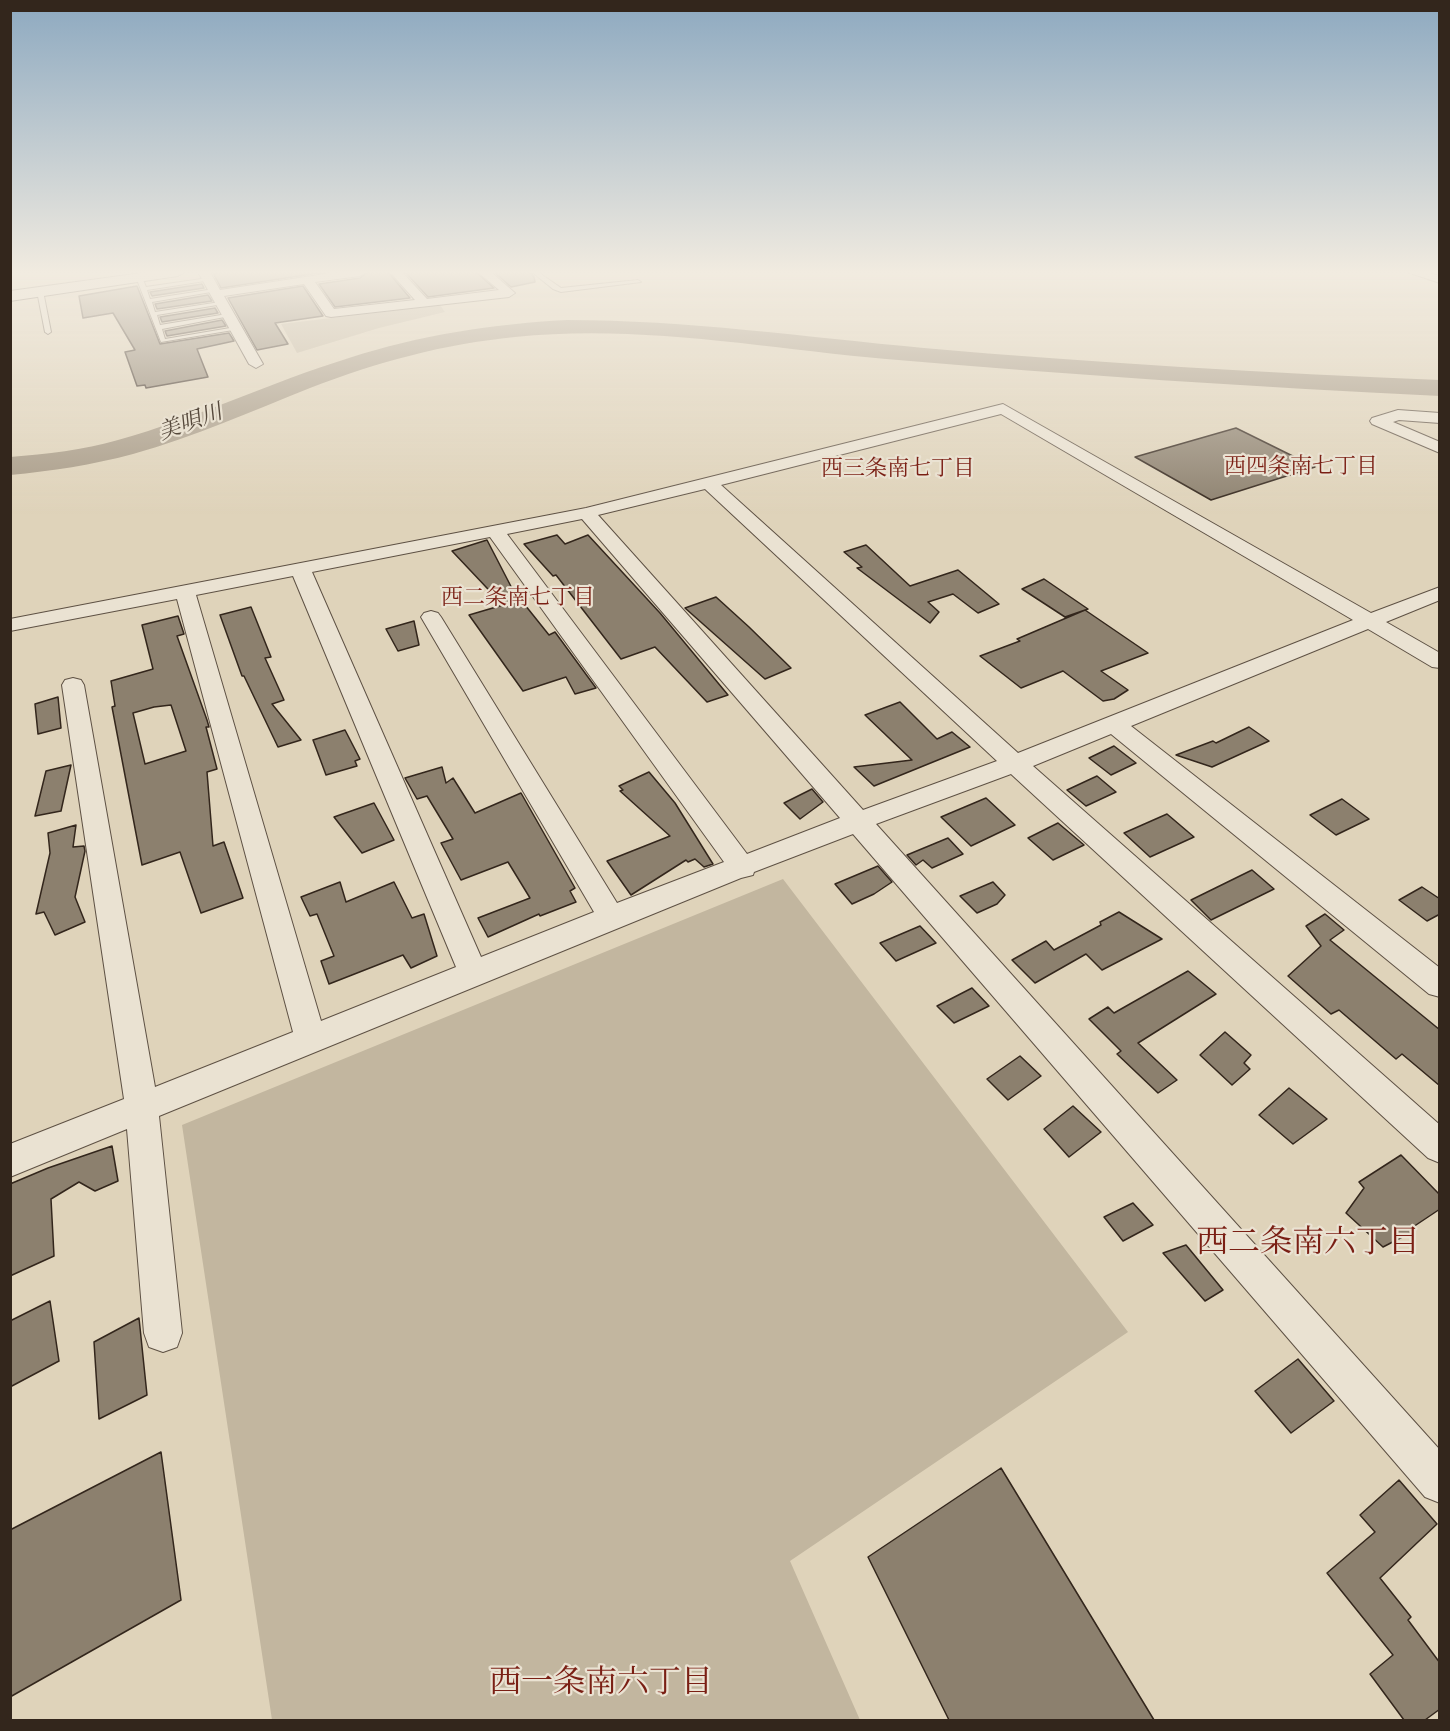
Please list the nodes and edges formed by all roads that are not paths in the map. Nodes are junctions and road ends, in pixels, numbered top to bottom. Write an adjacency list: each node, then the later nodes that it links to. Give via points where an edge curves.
1 (250, 353): 2 (street)
2 (256, 364)
3 (1440, 418): 4 (street, via 1398,415 1378,421)
4 (1440, 448)
5 (708, 482): 6 (street); 12 (street, via 1003,409); 17 (street)
6 (586, 513): 7 (street); 18 (street)
7 (495, 531): 8 (street); 19 (street)
8 (300, 568): 9 (street); 21 (street)
9 (185, 591): 13 (street); 23 (street)
10 (1440, 593): 12 (street)
11 (431, 617): 20 (street)
12 (1369, 621): 14 (street); 16 (street)
13 (10, 625)
14 (1440, 662)
15 (73, 685): 24 (street)
16 (1112, 723): 17 (street); 22 (street)
17 (1015, 764): 18 (street); 25 (street)
18 (859, 821): 19 (street); 28 (street)
19 (743, 867): 20 (street)
20 (611, 917): 21 (street)
21 (473, 973): 23 (street)
22 (1440, 985)
23 (311, 1040): 24 (street)
24 (142, 1108): 26 (street); 27 (street)
25 (1440, 1147)
26 (10, 1161)
27 (163, 1333)
28 (1440, 1482)

